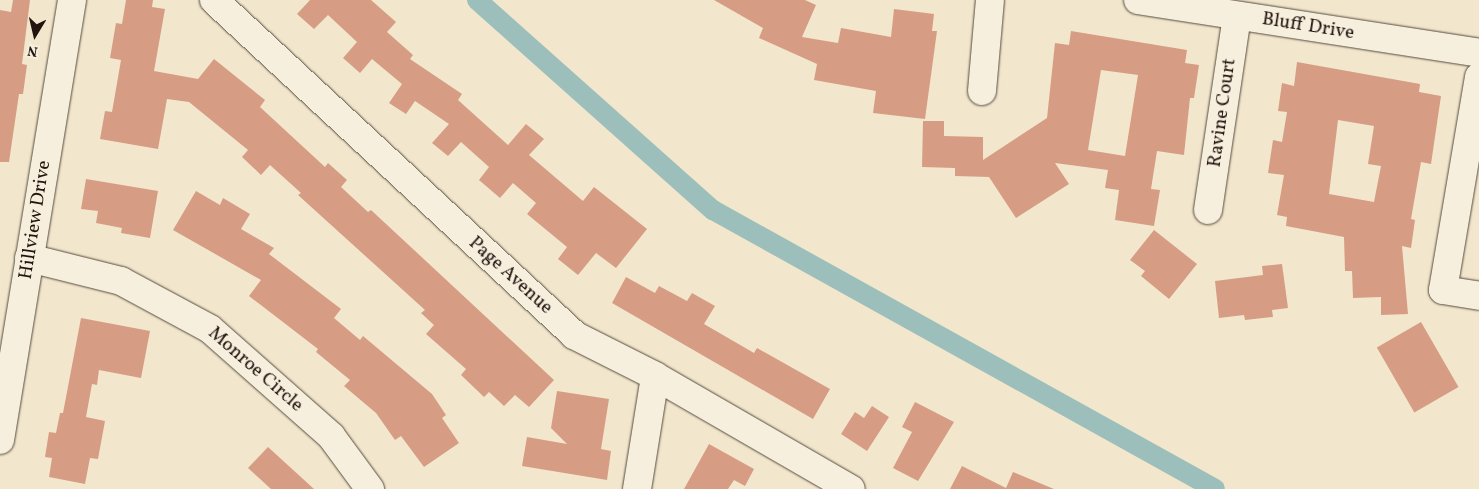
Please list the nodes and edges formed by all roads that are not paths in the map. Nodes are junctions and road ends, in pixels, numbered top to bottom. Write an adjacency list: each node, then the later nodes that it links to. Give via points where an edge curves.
1 (72, 0): 10 (street, Hillview Drive)
2 (214, 0): 12 (street, Page Avenue, via 574,335)
3 (990, 0): 8 (street)
4 (1138, 0): 5 (street, Bluff Drive)
5 (1237, 16): 6 (street, Bluff Drive); 9 (street, Ravine Court)
6 (1479, 53)
7 (1479, 78): 11 (street, via 1443,290)
8 (982, 91)
9 (1208, 210)
10 (29, 258): 13 (street, Hillview Drive); 14 (street, Monroe Circle, via 121,281 210,329 331,436)
11 (1479, 296)
12 (654, 376): 15 (street); 16 (street, Page Avenue)
13 (0, 440)
14 (370, 489)
15 (637, 489)
16 (851, 489)

